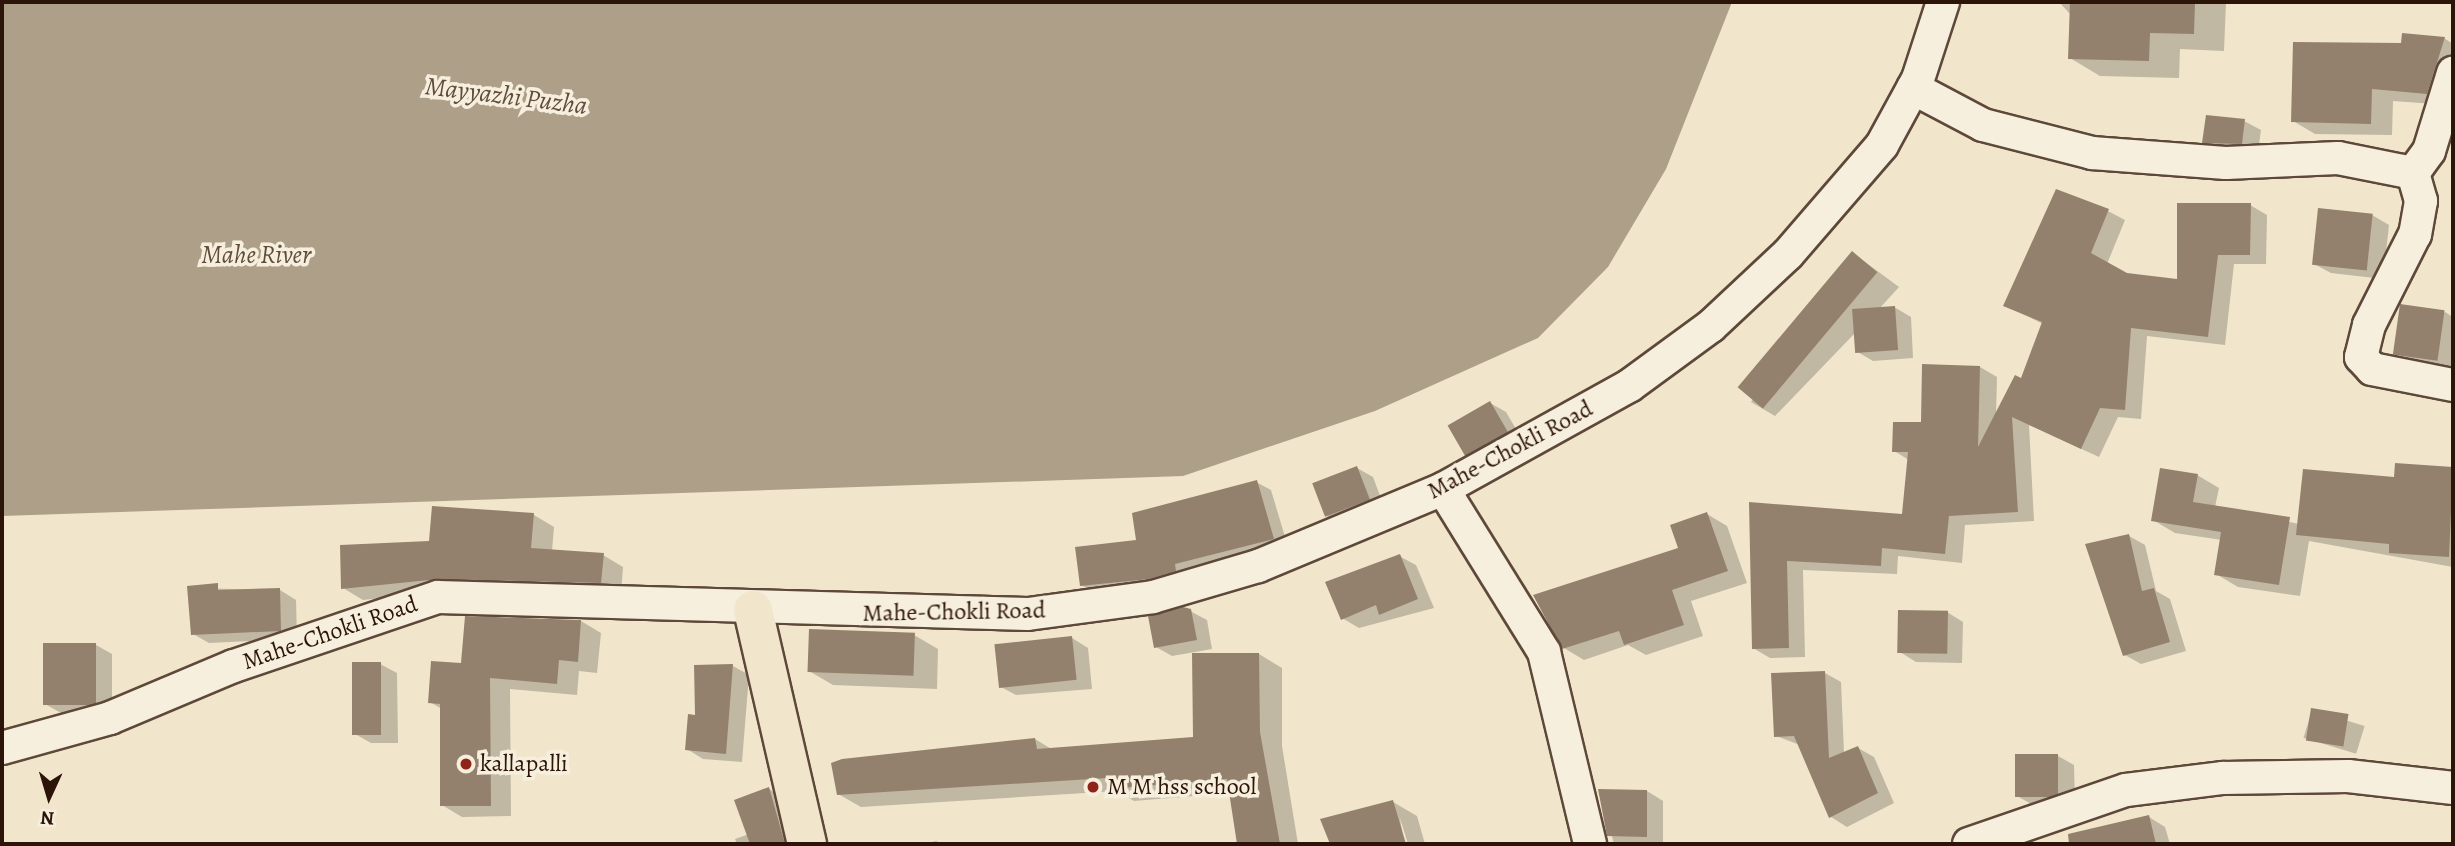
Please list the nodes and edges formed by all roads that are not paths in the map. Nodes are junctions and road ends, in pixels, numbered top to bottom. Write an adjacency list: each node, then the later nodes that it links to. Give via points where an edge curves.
1 (1943, 2): 3 (street, Mahe-Chokli Road)
2 (2453, 73): 4 (street, via 2429,151)
3 (1913, 88): 4 (street, via 1983,125 2092,153 2226,163 2338,158); 6 (street, Mahe-Chokli Road, via 1882,145 1836,201 1711,326 1629,386)
4 (2413, 173): 5 (street, via 2421,201 2415,234 2368,325 2361,357 2372,369)
5 (2453, 385)
6 (1443, 489): 7 (street, Mahe-Chokli Road, via 1258,566 1153,597 1028,614); 11 (street, via 1544,652)
7 (752, 611): 8 (street, Mahe-Chokli Road, via 438,597 234,666 110,718); 10 (main road)
8 (2, 748)
9 (2453, 788): 12 (street, via 2348,776 2223,778 2126,790)
10 (807, 844)
11 (1590, 844)
12 (1969, 844)

